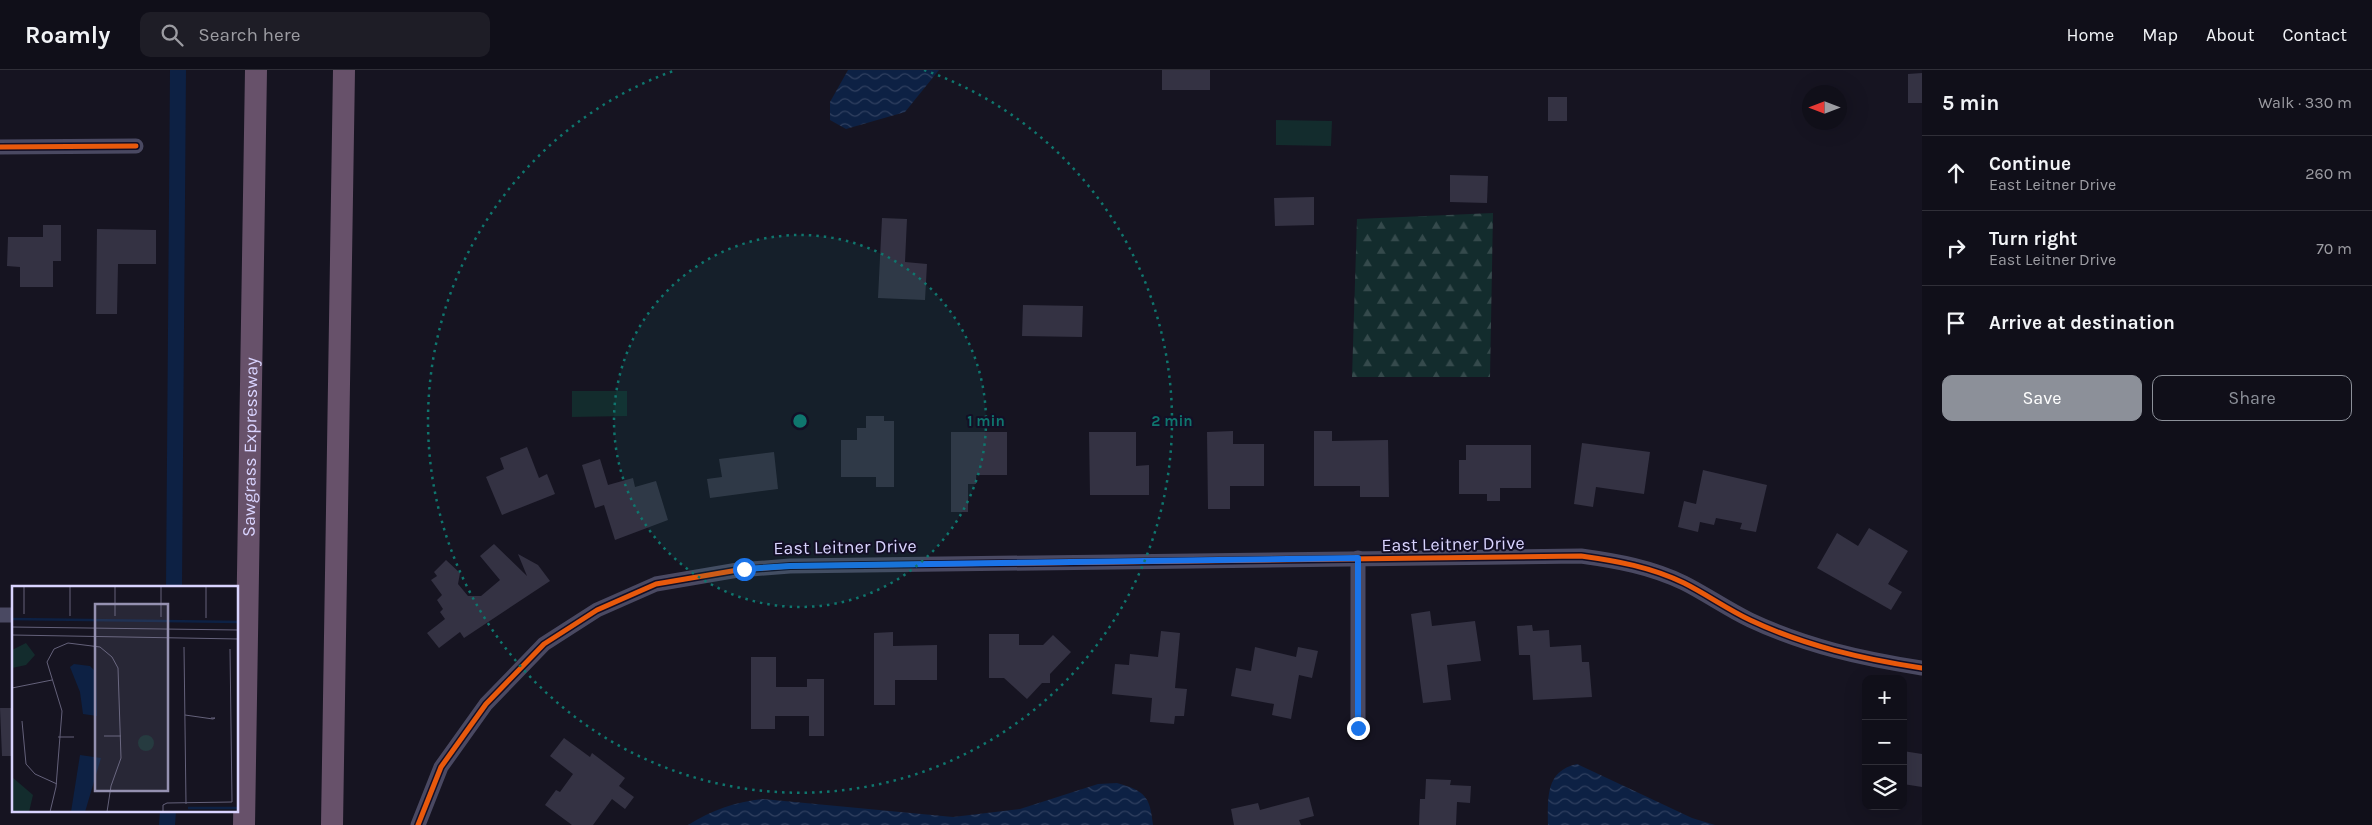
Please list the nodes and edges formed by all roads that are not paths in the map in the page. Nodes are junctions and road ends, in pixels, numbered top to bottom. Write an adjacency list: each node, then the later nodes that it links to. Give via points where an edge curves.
1 (256, 70): 8 (highway, Sawgrass Expressway)
2 (344, 70): 9 (highway)
3 (136, 146): 4 (street)
4 (0, 147)
5 (1358, 558): 6 (street, East Leitner Drive, via 1582,556 1629,562 1682,582 1750,620 1803,642 1870,660); 7 (street, East Leitner Drive); 10 (street, East Leitner Drive, via 790,566 744,569 656,584 597,610 544,644 486,704 441,767)
6 (1922, 668)
7 (1358, 728)
8 (244, 825)
9 (332, 825)
10 (418, 825)

